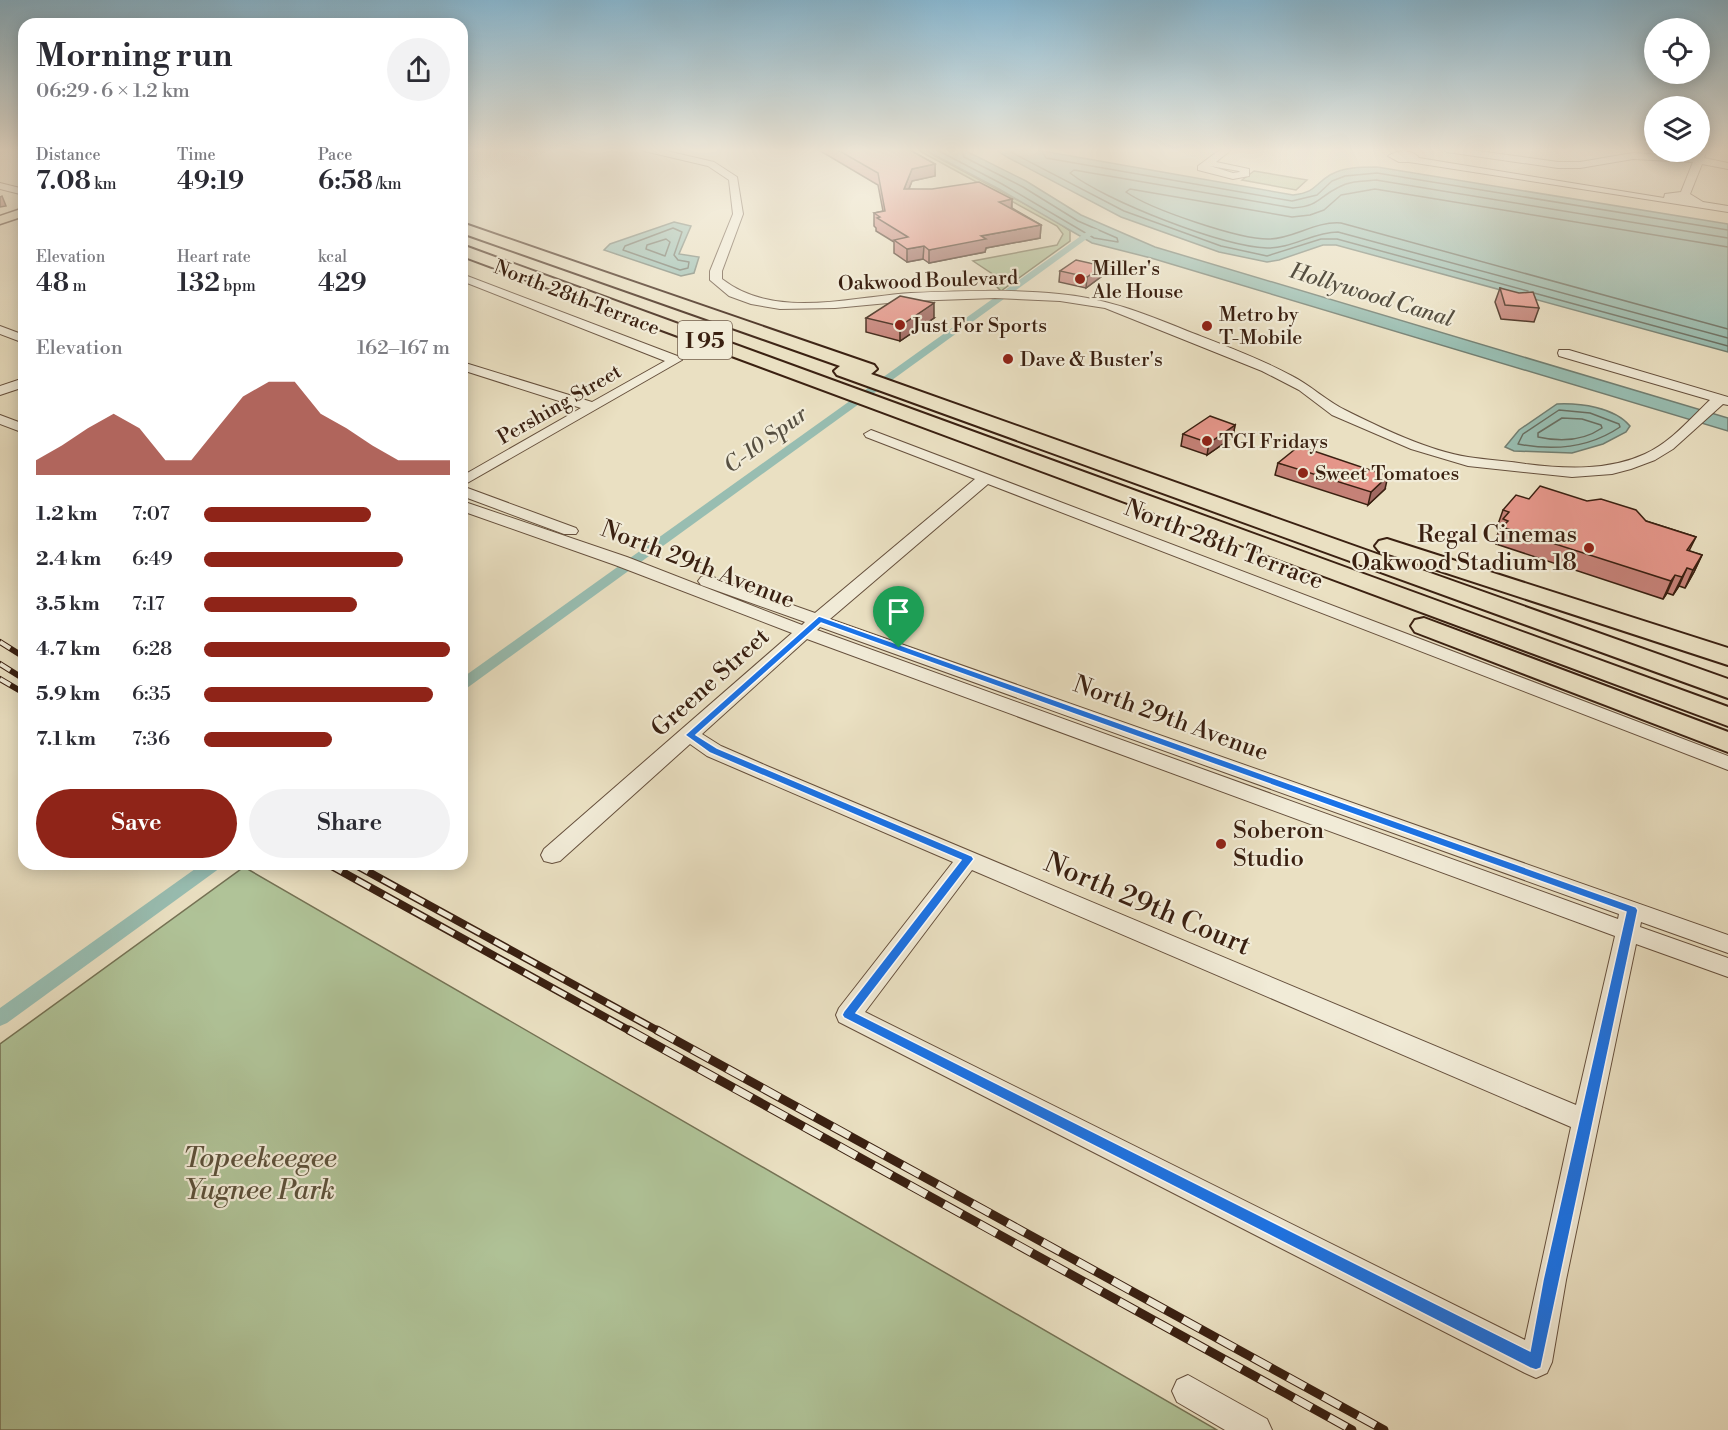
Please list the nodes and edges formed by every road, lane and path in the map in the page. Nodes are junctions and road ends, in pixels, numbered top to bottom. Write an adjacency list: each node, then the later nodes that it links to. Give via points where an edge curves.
1 (469, 216): 12 (highway, via 638,282)
2 (737, 216): 24 (street, Oakwood Boulevard, via 716,271 716,280 731,293 755,301 814,306 906,297 1081,300 1126,311 1273,370 1337,412 1467,462 1564,472 1627,466 1660,452 1706,411)
3 (18, 220): 4 (main road)
4 (0, 226)
5 (468, 230): 12 (highway, I 95)
6 (468, 237): 20 (highway)
7 (468, 246): 20 (highway)
8 (468, 252): 11 (highway, I 95)
9 (468, 260): 11 (highway)
10 (468, 279): 18 (street, North 28th Terrace)
11 (570, 290): 20 (highway, I 95)
12 (664, 299): 20 (highway, I 95)
13 (0, 330): 14 (street)
14 (18, 337)
15 (0, 343): 16 (street)
16 (18, 349)
17 (1564, 353): 24 (street)
18 (675, 360): 25 (street, Pershing Street)
19 (468, 368): 25 (street)
20 (855, 381): 23 (highway, I 95); 23 (highway, I 95)
21 (18, 384): 22 (street)
22 (0, 392)
23 (893, 394): 29 (highway, I 95); 30 (highway, I 95); 39 (highway); 40 (highway)
24 (1725, 401)
25 (593, 407): 31 (street, Pershing Street)
26 (0, 419): 27 (street)
27 (18, 426)
28 (871, 434): 32 (street, North 28th Terrace)
29 (1013, 454): 41 (highway, I 95); 43 (highway, via 1031,466 1375,608)
30 (1165, 477): 37 (highway); 38 (highway, I 95)
31 (468, 479)
32 (985, 479): 36 (street, Greene Street); 44 (street, North 28th Terrace)
33 (468, 493): 35 (street, North 29th Avenue)
34 (468, 508): 35 (street, North 29th Avenue)
35 (633, 560): 36 (street, North 29th Avenue)
36 (812, 625): 42 (street, Greene Street); 47 (street, North 29th Avenue)
37 (1728, 657)
38 (1728, 675)
39 (1728, 689)
40 (1728, 705)
41 (1728, 717)
42 (690, 735): 45 (street, Greene Street); 46 (street, North 29th Court, via 714,751)
43 (1728, 743)
44 (1728, 763)
45 (552, 855)
46 (968, 859): 50 (street, North 29th Court); 50 (street, via 848,1015 1536,1362)
47 (1630, 920): 48 (street, North 29th Avenue); 49 (street, North 29th Avenue); 50 (street)
48 (1728, 944)
49 (1728, 968)
50 (1586, 1121)
51 (1188, 1391): 52 (street)
52 (1256, 1430)

